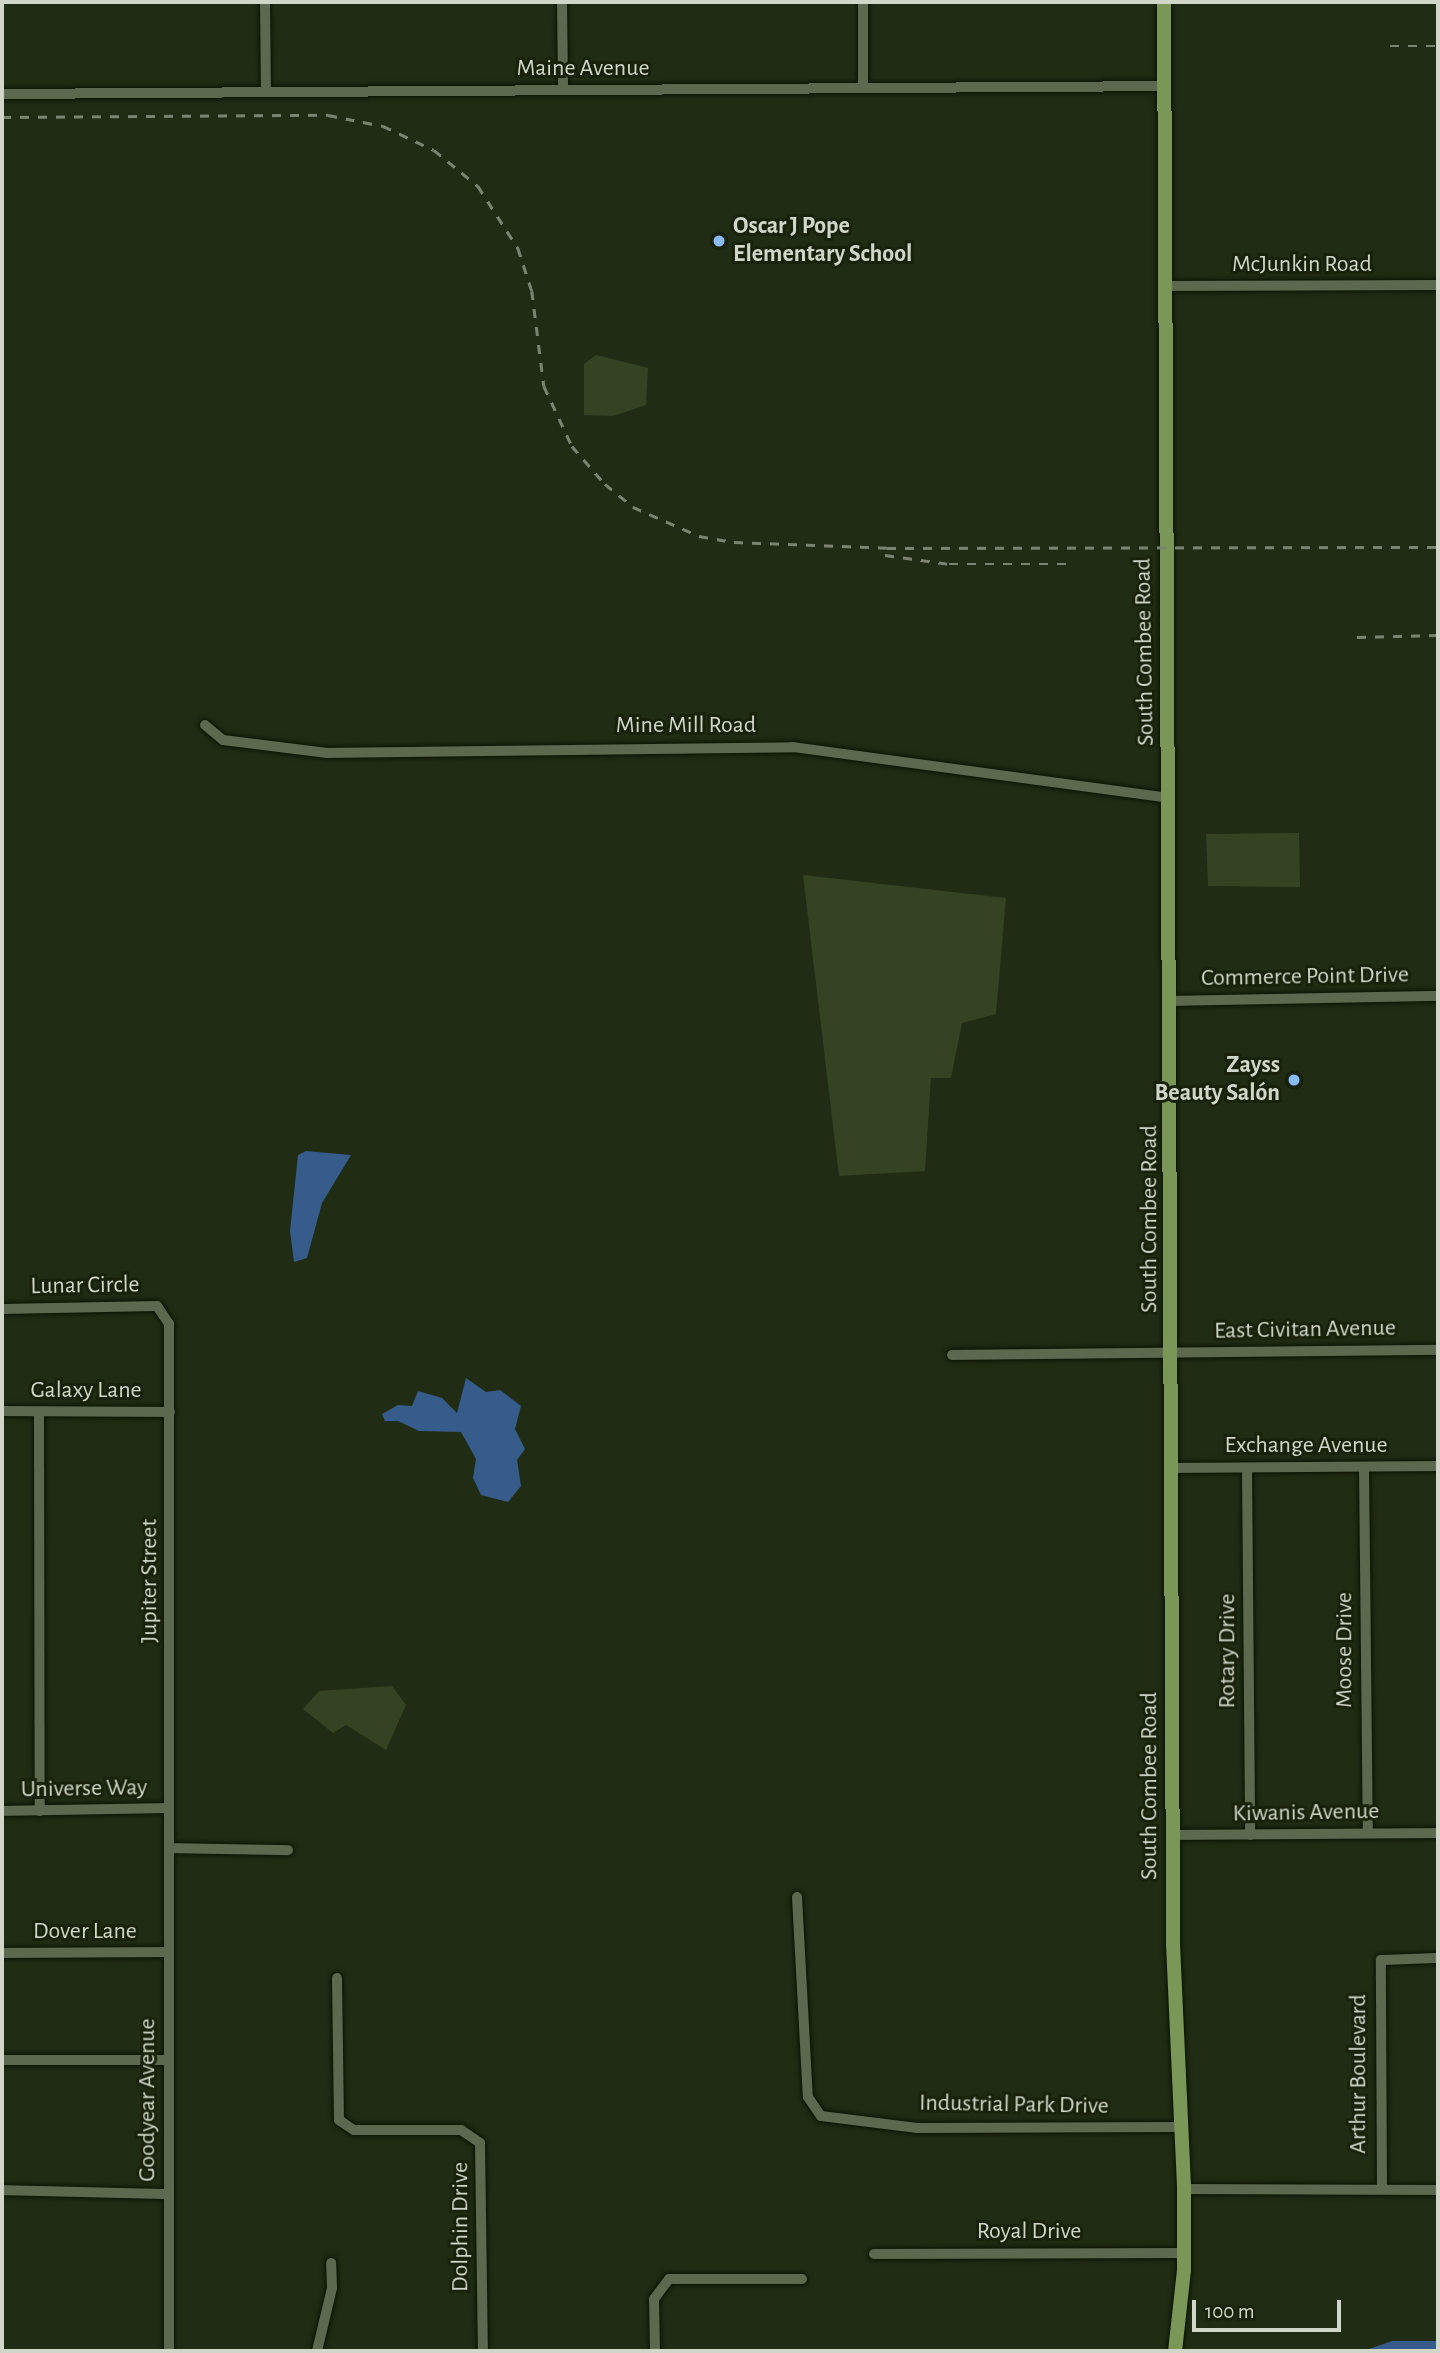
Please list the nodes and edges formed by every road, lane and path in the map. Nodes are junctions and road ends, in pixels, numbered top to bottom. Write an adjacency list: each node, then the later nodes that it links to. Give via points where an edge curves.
1 (265, 2): 8 (street)
2 (562, 2): 7 (street)
3 (863, 2): 6 (street)
4 (1164, 2): 5 (main road, South Combee Road)
5 (1165, 86): 6 (street, Maine Avenue); 11 (main road, South Combee Road)
6 (863, 87): 7 (street, Maine Avenue)
7 (563, 90): 8 (street, Maine Avenue)
8 (266, 92): 9 (street, Maine Avenue)
9 (2, 93)
10 (1438, 285): 11 (street, McJunkin Road)
11 (1167, 286): 13 (main road, South Combee Road)
12 (205, 725): 13 (street, Mine Mill Road, via 223,740 327,753 793,747)
13 (1170, 798): 15 (main road, South Combee Road)
14 (1438, 996): 15 (street, Commerce Point Drive)
15 (1172, 1001): 19 (main road, South Combee Road)
16 (2, 1309): 17 (street, Lunar Circle, via 157,1307)
17 (166, 1313): 23 (street, Jupiter Street)
18 (1438, 1350): 19 (street, East Civitan Avenue)
19 (1172, 1352): 20 (street, East Civitan Avenue); 26 (main road, South Combee Road)
20 (952, 1355)
21 (2, 1411): 22 (street, Galaxy Lane)
22 (39, 1412): 23 (street, Galaxy Lane); 30 (street)
23 (170, 1412): 28 (street, Jupiter Street, via 171,1785)
24 (1438, 1466): 25 (street, Exchange Avenue)
25 (1364, 1467): 27 (street, Exchange Avenue); 31 (street, Moose Drive)
26 (1173, 1468): 27 (street, Exchange Avenue); 33 (main road, South Combee Road)
27 (1247, 1468): 34 (street, Rotary Drive)
28 (166, 1808): 30 (street, Universe Way); 35 (street, Jupiter Street)
29 (2, 1811): 30 (street, Universe Way)
30 (40, 1811)
31 (1368, 1833): 32 (street, Kiwanis Avenue); 34 (street, Kiwanis Avenue)
32 (1438, 1833)
33 (1174, 1835): 34 (street, Kiwanis Avenue); 44 (main road, South Combee Road)
34 (1250, 1835)
35 (169, 1848): 36 (street); 38 (street, Goodyear Avenue)
36 (288, 1850)
37 (797, 1897): 44 (street, Industrial Park Drive, via 808,2096 821,2116 918,2128)
38 (168, 1952): 39 (street, Dover Lane); 43 (street, Goodyear Avenue)
39 (2, 1953)
40 (1438, 1958): 45 (street, Arthur Boulevard, via 1381,1960)
41 (337, 1978): 56 (street, Dolphin Drive, via 339,2120 354,2130 461,2130 480,2143)
42 (2, 2060): 43 (street)
43 (169, 2060): 49 (street, Goodyear Avenue)
44 (1179, 2127): 46 (main road, South Combee Road)
45 (1382, 2188): 46 (street); 48 (street)
46 (1184, 2189): 50 (main road, South Combee Road)
47 (2, 2190): 49 (street)
48 (1438, 2190)
49 (169, 2193): 54 (street, Goodyear Avenue)
50 (1184, 2253): 51 (street, Royal Drive); 58 (main road, South Combee Road)
51 (874, 2254)
52 (331, 2263): 55 (street, via 332,2288)
53 (802, 2279): 57 (street, via 669,2280 654,2299)
54 (169, 2351)
55 (317, 2351)
56 (483, 2351)
57 (655, 2351)
58 (1175, 2351)

